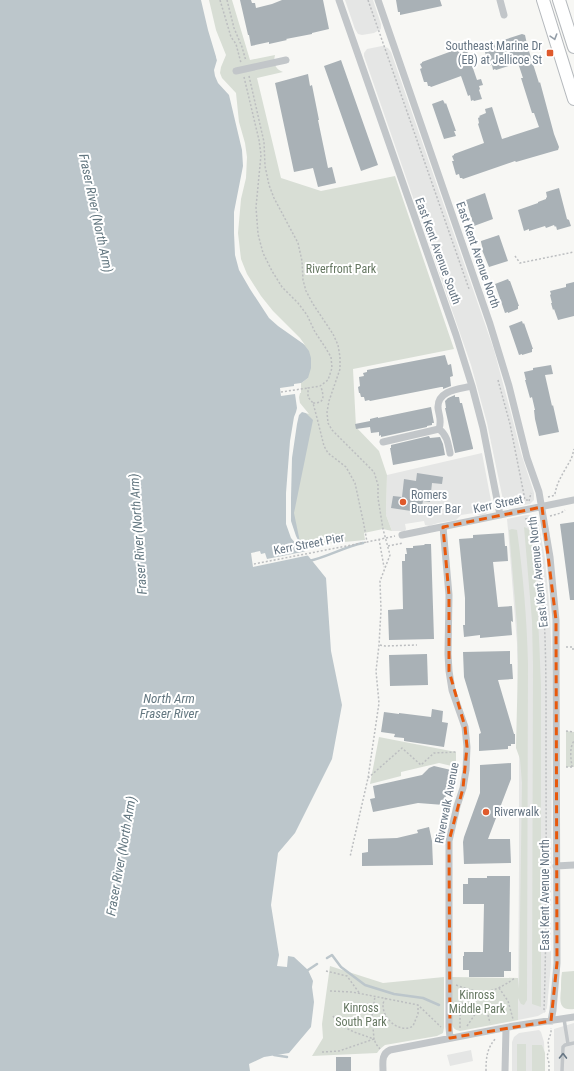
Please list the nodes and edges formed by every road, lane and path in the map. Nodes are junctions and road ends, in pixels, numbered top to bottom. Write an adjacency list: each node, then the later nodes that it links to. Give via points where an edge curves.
1 (220, 0): 12 (path, via 231,37 236,44)
2 (227, 0): 12 (path, via 242,47)
3 (339, 0): 19 (street, East Kent Avenue South)
4 (368, 0): 16 (path)
5 (378, 0): 30 (street, East Kent Avenue North, via 490,324)
6 (500, 0): 9 (street)
7 (543, 0): 13 (main road, one-way to 13)
8 (559, 0): 10 (main road)
9 (504, 15)
10 (574, 47)
11 (286, 60): 12 (street)
12 (242, 70): 18 (path, via 261,155 256,207 258,234 263,253 272,271 307,315 314,332 331,357 332,368 328,380); 40 (path, via 264,142 269,185 298,243 306,291 338,345 340,369 329,402 328,423 374,472)
13 (574, 99)
14 (574, 252): 15 (path, via 520,264)
15 (515, 256)
16 (469, 290)
17 (498, 379): 28 (path, via 525,500)
18 (320, 386): 20 (path); 22 (path, via 322,401)
19 (472, 386): 23 (street, via 453,390 442,396 438,408 441,416); 32 (street, East Kent Avenue South)
20 (308, 388): 21 (path); 22 (path, via 308,397)
21 (280, 392)
22 (313, 403): 42 (path, via 324,446 328,453 346,468 355,483)
23 (439, 429): 24 (street); 26 (street, via 448,440)
24 (383, 442)
25 (574, 449): 27 (path, via 555,494)
26 (450, 453)
27 (547, 497)
28 (529, 500)
29 (574, 500): 30 (street, Kerr Street)
30 (542, 507): 32 (street, Kerr Street); 58 (street, East Kent Avenue North, via 556,620)
31 (569, 510): 34 (path)
32 (500, 515): 38 (street, Kerr Street)
33 (532, 516): 37 (path)
34 (552, 516)
35 (526, 518): 37 (path)
36 (536, 518): 37 (path)
37 (533, 519): 61 (path, via 539,558 546,656)
38 (443, 527): 39 (street, Kerr Street); 82 (street, Riverwalk Avenue, via 449,595 449,671 452,690 465,727 467,747 463,788 449,841)
39 (402, 535)
40 (386, 538): 41 (path, Kerr Street Pier); 44 (path, via 390,555)
41 (379, 539): 42 (path, Kerr Street Pier); 44 (path)
42 (367, 542): 43 (path, Kerr Street Pier)
43 (254, 564)
44 (385, 568): 45 (path, via 380,581)
45 (379, 645): 46 (path); 55 (path, via 376,671 379,703)
46 (418, 645)
47 (566, 648): 48 (path)
48 (574, 649)
49 (566, 730): 50 (path)
50 (574, 732)
51 (574, 741): 54 (path, via 571,748)
52 (456, 752): 55 (path, via 434,753 421,765 402,748)
53 (566, 767): 54 (path)
54 (573, 767)
55 (368, 778): 56 (path)
56 (350, 857)
57 (574, 865): 58 (street)
58 (556, 866): 76 (street, East Kent Avenue North, via 557,963)
59 (326, 971): 66 (path, via 347,976)
60 (515, 978): 63 (path)
61 (545, 980)
62 (456, 985): 65 (path)
63 (499, 988): 65 (path, via 484,992); 75 (path, via 505,996)
64 (330, 991): 66 (path)
65 (473, 991): 81 (path, via 461,1005)
66 (360, 994): 67 (path)
67 (375, 996): 68 (path); 83 (path, via 372,1016)
68 (386, 998): 69 (path); 69 (path, via 383,1004 385,1015 391,1023 402,1029 413,1026 418,1014)
69 (418, 1005): 79 (path)
70 (478, 1010): 78 (path)
71 (488, 1015): 77 (path)
72 (333, 1016): 83 (path, via 338,1024)
73 (574, 1017): 74 (street)
74 (564, 1019): 76 (street); 85 (lane)
75 (513, 1021)
76 (551, 1021): 80 (street); 91 (path, via 547,1056)
77 (490, 1025)
78 (467, 1026)
79 (442, 1028)
80 (506, 1028): 82 (street); 89 (path, via 491,1043 486,1055); 90 (street)
81 (460, 1031)
82 (450, 1038): 87 (street)
83 (374, 1039): 86 (path, via 339,1051); 87 (path)
84 (574, 1043): 85 (lane)
85 (568, 1044): 92 (lane, one-way to 85, via 563,1047)
86 (322, 1052)
87 (385, 1053): 88 (street, via 382,1060)
88 (383, 1071)
89 (486, 1071)
90 (505, 1071)
91 (549, 1071)
92 (562, 1071)

